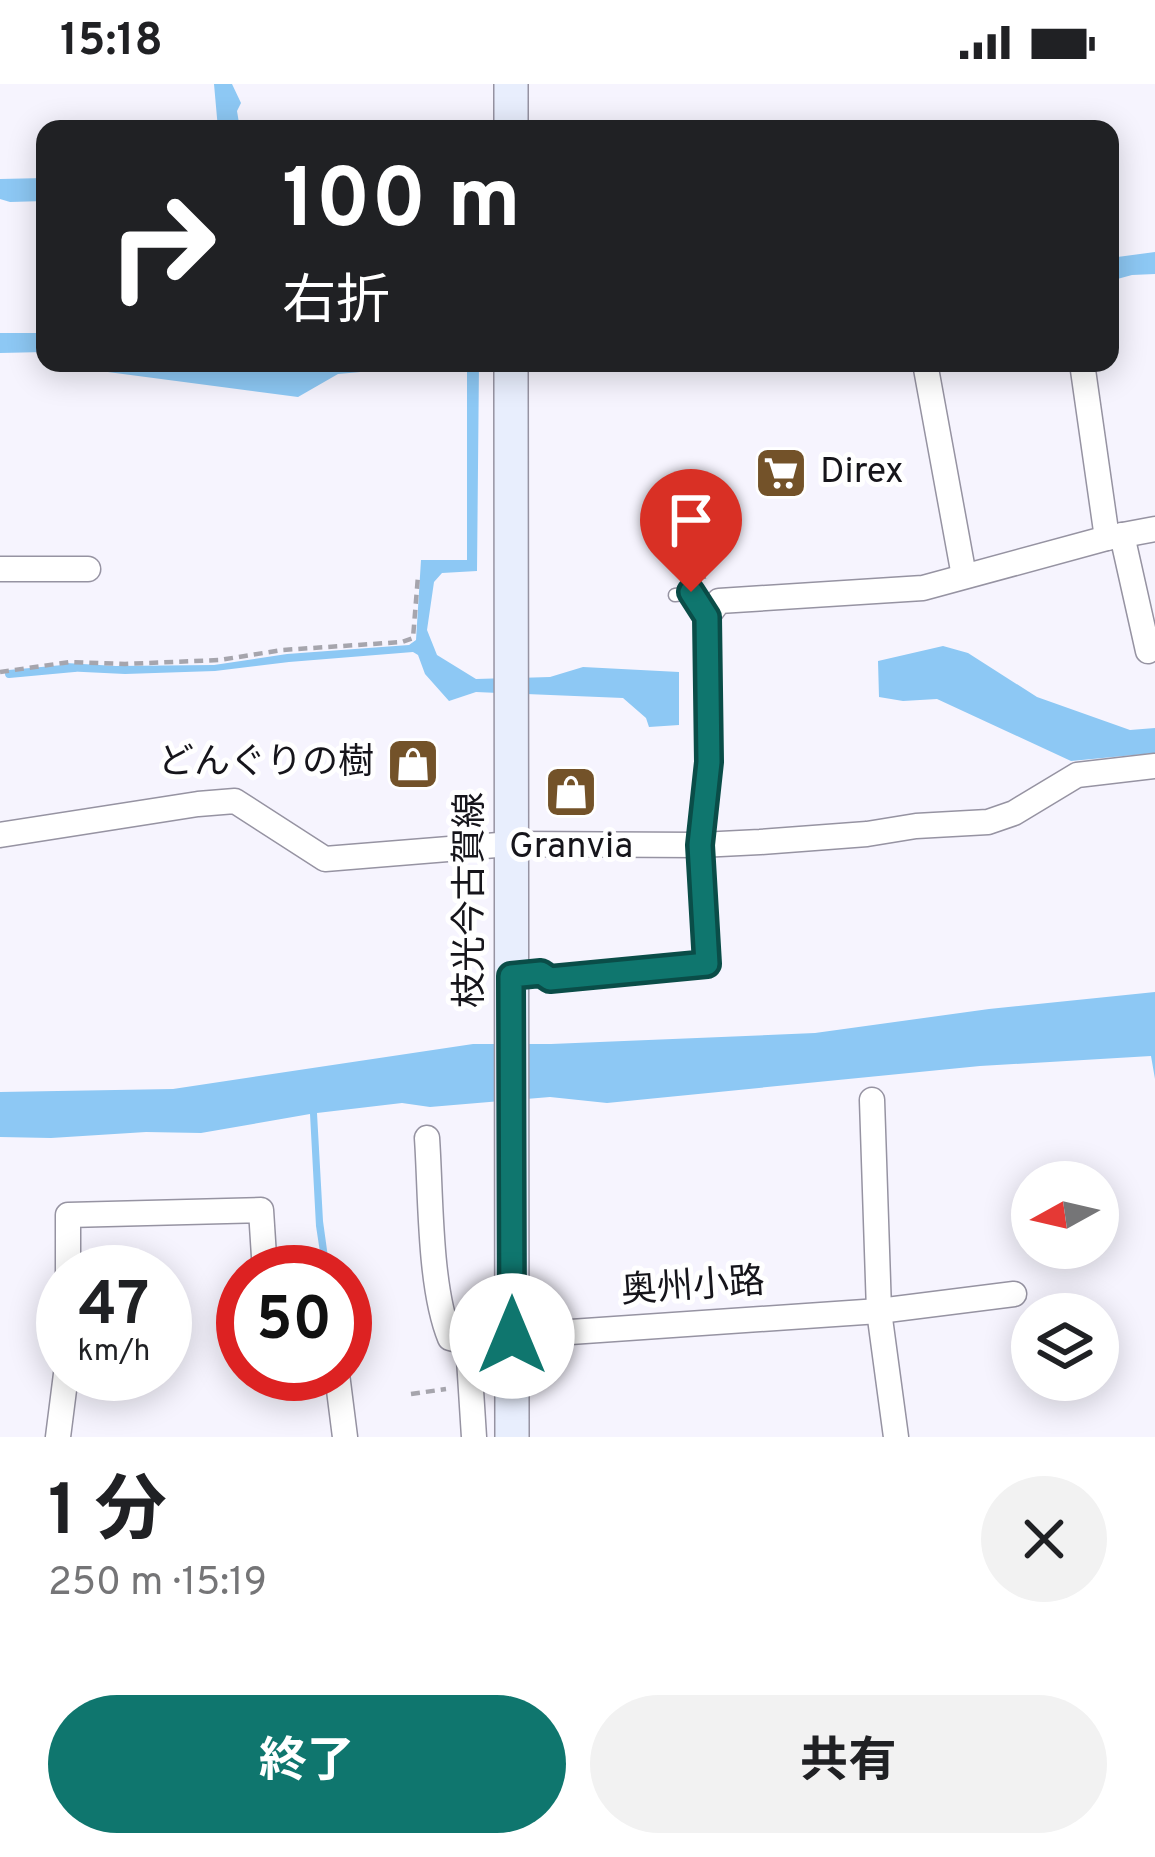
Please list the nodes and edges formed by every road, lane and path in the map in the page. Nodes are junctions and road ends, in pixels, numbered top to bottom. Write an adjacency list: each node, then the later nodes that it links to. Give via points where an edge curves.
1 (511, 84): 2 (main road)
2 (511, 120)
3 (511, 372): 21 (main road, 枝光今古賀線)
4 (927, 372): 13 (street)
5 (1084, 372): 7 (street)
6 (1155, 529): 7 (street)
7 (1114, 536): 13 (street); 17 (street)
8 (699, 541): 16 (path)
9 (667, 564): 14 (path, via 687,562)
10 (0, 569): 11 (street)
11 (88, 569)
12 (418, 576): 18 (path, via 413,638 402,642)
13 (964, 576): 16 (street, via 909,590 719,602)
14 (691, 592): 15 (lane); 16 (lane)
15 (675, 595)
16 (711, 611): 22 (street)
17 (1148, 651)
18 (0, 672)
19 (1155, 766): 22 (street, via 1077,775 988,822)
20 (0, 835): 21 (street, via 235,801 325,859)
21 (511, 844): 22 (street); 23 (main road, 枝光今古賀線)
22 (700, 845): 23 (street, via 707,964)
23 (511, 976): 30 (main road, 枝光今古賀線)
24 (872, 1100): 29 (street)
25 (427, 1138): 31 (street, via 446,1328 450,1338)
26 (68, 1245): 27 (street, via 68,1215 261,1210)
27 (263, 1245)
28 (1011, 1294): 29 (street, 奥州小路)
29 (880, 1311): 30 (street, 奥州小路); 40 (street)
30 (512, 1336): 31 (street, 奥州小路); 39 (main road, 枝光今古賀線)
31 (468, 1343): 32 (street)
32 (470, 1385): 33 (path); 38 (street)
33 (411, 1394)
34 (63, 1401): 37 (street)
35 (343, 1401): 36 (street)
36 (350, 1432)
37 (58, 1437)
38 (474, 1437)
39 (512, 1437)
40 (896, 1437)

